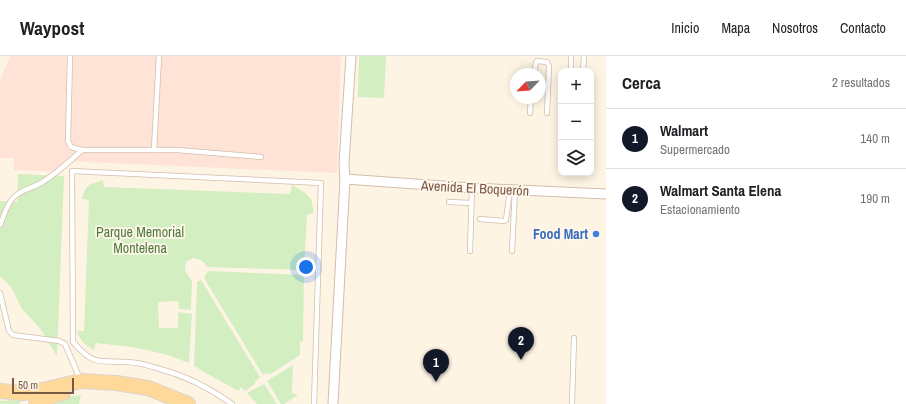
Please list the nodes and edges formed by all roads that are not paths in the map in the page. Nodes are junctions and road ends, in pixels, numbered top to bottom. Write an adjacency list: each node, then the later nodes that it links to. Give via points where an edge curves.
1 (70, 56): 12 (lane, via 68,141 71,147)
2 (158, 56): 13 (lane)
3 (351, 56): 15 (street, via 345,121)
4 (571, 56): 7 (lane)
5 (584, 56): 8 (lane)
6 (535, 68): 11 (lane, via 537,60 547,62 549,66)
7 (571, 68)
8 (583, 68)
9 (531, 104): 10 (lane)
10 (530, 112)
11 (547, 113)
12 (82, 150): 13 (lane); 22 (lane, via 42,182 14,197)
13 (154, 150): 14 (lane)
14 (261, 157)
15 (345, 179): 16 (street, Avenida El Boquerón); 35 (street)
16 (472, 188): 17 (street, Avenida El Boquerón); 20 (lane)
17 (512, 190): 18 (street, Avenida El Boquerón); 21 (lane, via 506,220); 24 (lane)
18 (606, 194)
19 (449, 202): 20 (lane)
20 (471, 203): 23 (lane)
21 (480, 219)
22 (0, 225)
23 (470, 251)
24 (512, 252)
25 (0, 293): 27 (lane, via 12,335 65,344)
26 (574, 338): 36 (lane)
27 (81, 382): 29 (main road); 32 (main road, via 135,386 160,392)
28 (0, 391): 30 (main road, via 22,393)
29 (56, 391): 30 (main road); 31 (main road, via 107,391 144,396)
30 (36, 399)
31 (169, 404)
32 (188, 404)
33 (232, 404): 34 (lane, via 205,386 162,369 128,362 101,362 89,358 73,342 72,171 321,183)
34 (314, 404)
35 (333, 404)
36 (572, 404)

